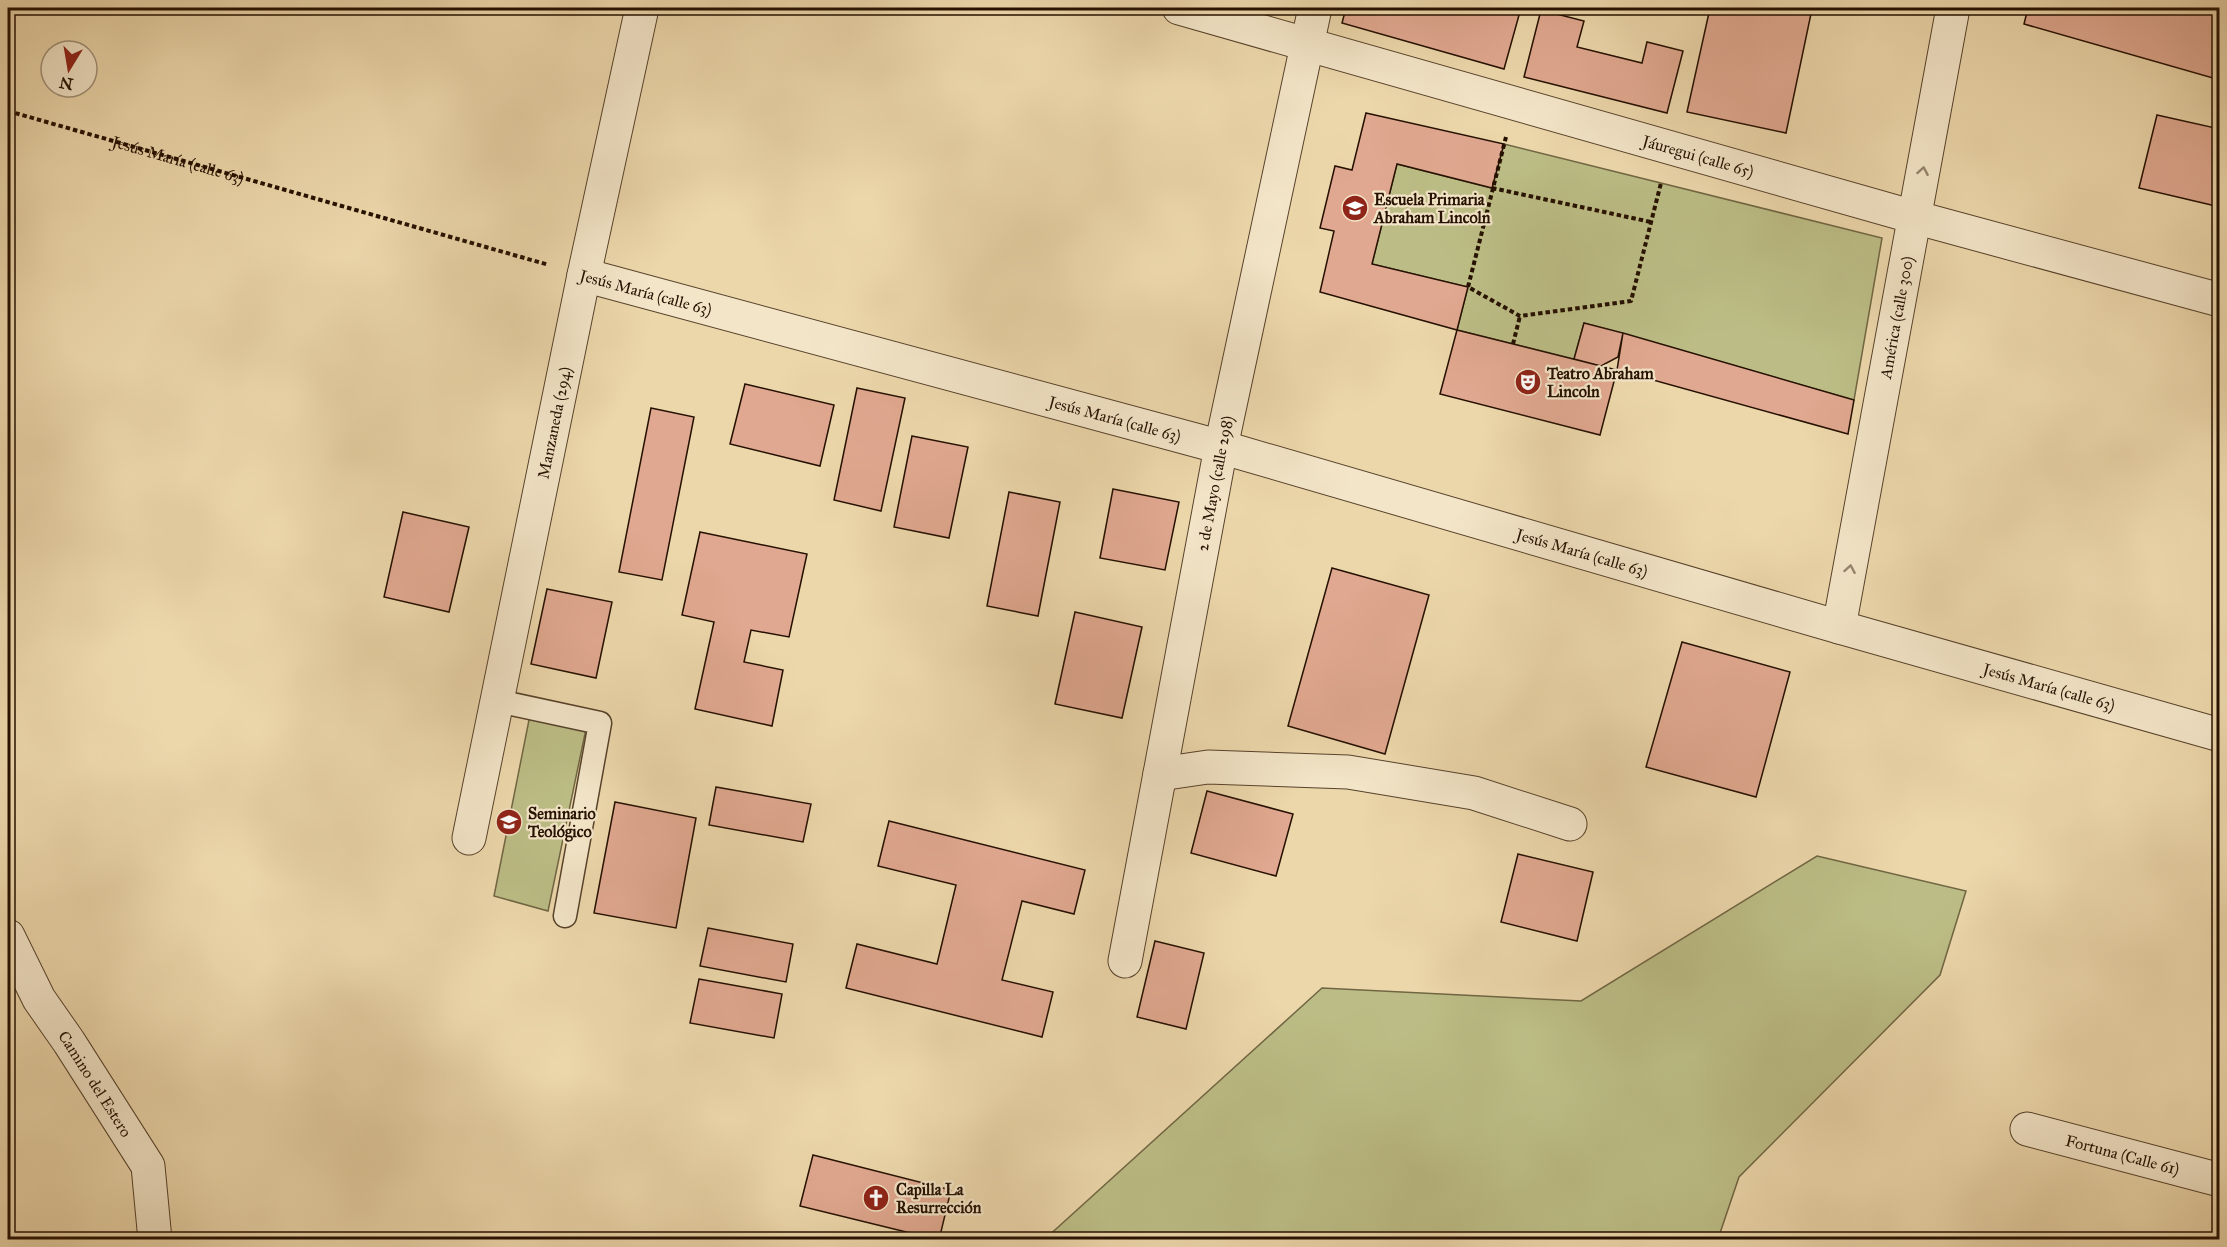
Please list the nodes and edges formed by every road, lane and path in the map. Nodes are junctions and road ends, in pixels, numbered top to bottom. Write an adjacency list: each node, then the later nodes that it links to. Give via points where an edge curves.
1 (642, 8): 12 (street, Manzaneda (294))
2 (1179, 8): 5 (street, Jáuregui (calle 65))
3 (1315, 8): 5 (street, 2 de Mayo (calle 298))
4 (1953, 8): 10 (street, América (calle 300), one-way to 4)
5 (1308, 44): 6 (street, Jáuregui (calle 65)); 16 (street, 2 de Mayo (calle 298))
6 (1516, 103): 8 (street, Jáuregui (calle 65)); 9 (path)
7 (8, 111): 12 (path, Jesús María (calle 63))
8 (1668, 147): 10 (street, Jáuregui (calle 65)); 11 (path)
9 (1492, 188): 11 (path); 14 (path, via 1468,287)
10 (1914, 217): 13 (street, Jáuregui (calle 65)); 17 (street, América (calle 300), one-way to 10)
11 (1652, 222): 14 (path, via 1631,301)
12 (584, 275): 16 (street, Jesús María (calle 63)); 18 (street, Manzaneda (294))
13 (2220, 300)
14 (1520, 316): 15 (path)
15 (1513, 344)
16 (1221, 447): 17 (street, Jesús María (calle 63)); 20 (street, 2 de Mayo (calle 298))
17 (1839, 627): 19 (street, Jesús María (calle 63))
18 (498, 701): 22 (street, Manzaneda (294)); 23 (lane, via 600,723)
19 (2220, 735)
20 (1160, 774): 21 (street, via 1208,767 1348,772 1474,793); 25 (street, 2 de Mayo (calle 298))
21 (1570, 824)
22 (469, 838)
23 (565, 916)
24 (8, 936): 28 (street, Camino del Estero, via 39,999 148,1166)
25 (1125, 961)
26 (2027, 1129): 27 (street, Fortuna (Calle 61))
27 (2220, 1180)
28 (155, 1239)

